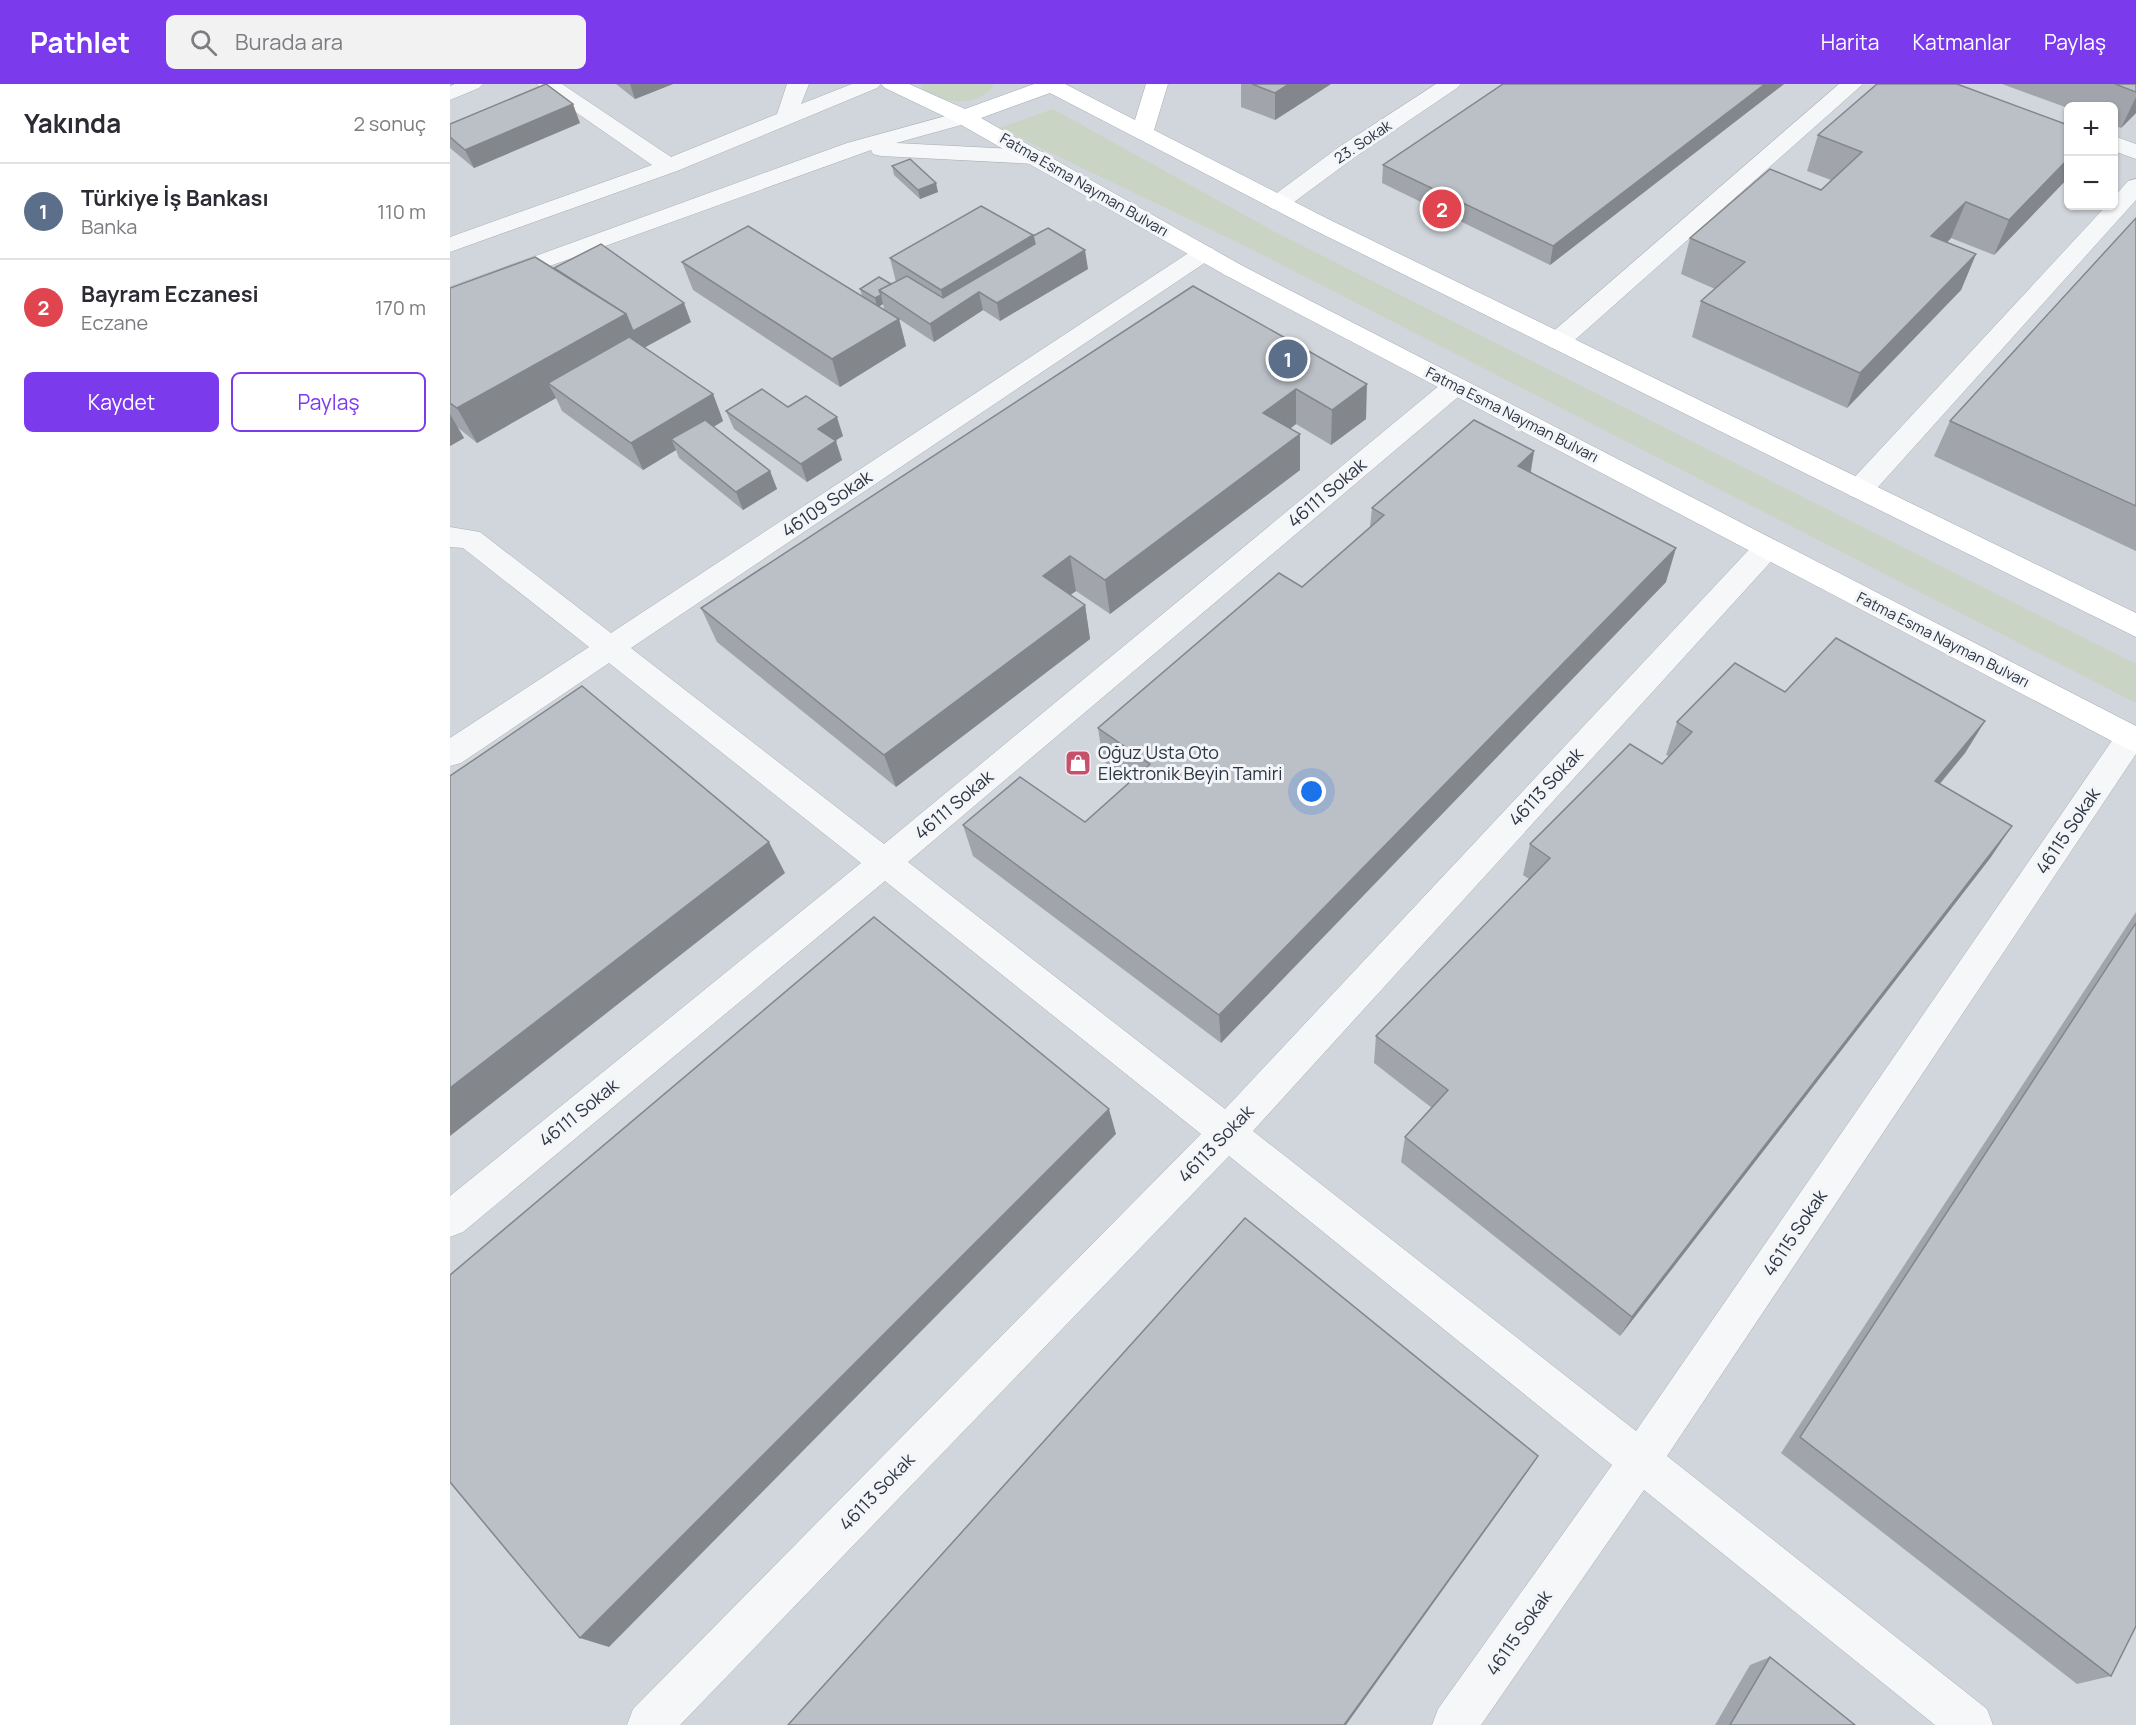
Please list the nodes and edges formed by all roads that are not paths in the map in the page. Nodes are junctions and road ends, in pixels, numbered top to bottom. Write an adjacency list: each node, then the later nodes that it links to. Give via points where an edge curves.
1 (472, 84): 10 (street)
2 (548, 84): 18 (street)
3 (798, 84): 12 (street)
4 (870, 84): 12 (street)
5 (892, 84): 11 (main road, Fatma Esma Nayman Bulvarı)
6 (1051, 84): 11 (main road); 13 (main road)
7 (1156, 84): 13 (main road)
8 (1450, 84): 20 (street, 23. Sokak)
9 (1852, 84): 24 (street)
10 (450, 94)
11 (964, 117): 15 (street); 17 (main road, Fatma Esma Nayman Bulvarı)
12 (786, 118): 18 (street)
13 (1143, 133): 20 (main road)
14 (2118, 145): 16 (street)
15 (855, 148): 17 (street); 23 (street)
16 (2136, 152)
17 (1035, 157): 22 (main road, Fatma Esma Nayman Bulvarı)
18 (669, 166): 21 (street)
19 (2136, 186): 26 (street)
20 (1278, 203): 24 (main road)
21 (450, 245)
22 (1204, 254): 25 (main road, Fatma Esma Nayman Bulvarı); 30 (street, 46109 Sokak)
23 (450, 295)
24 (1558, 341): 26 (main road)
25 (1455, 386): 28 (main road, Fatma Esma Nayman Bulvarı); 33 (street, 46111 Sokak)
26 (1860, 489): 29 (main road)
27 (450, 537): 30 (street, via 470,539)
28 (1767, 548): 31 (main road, Fatma Esma Nayman Bulvarı); 34 (street, 46113 Sokak)
29 (2136, 626)
30 (610, 648): 32 (street, 46109 Sokak); 33 (street)
31 (2134, 739): 36 (street, 46115 Sokak)
32 (450, 754)
33 (884, 863): 34 (street); 35 (street, 46111 Sokak)
34 (1227, 1132): 36 (street); 37 (street, 46113 Sokak)
35 (450, 1219)
36 (1640, 1461): 38 (street, 46115 Sokak); 39 (street)
37 (650, 1725)
38 (1454, 1725)
39 (1971, 1725)

